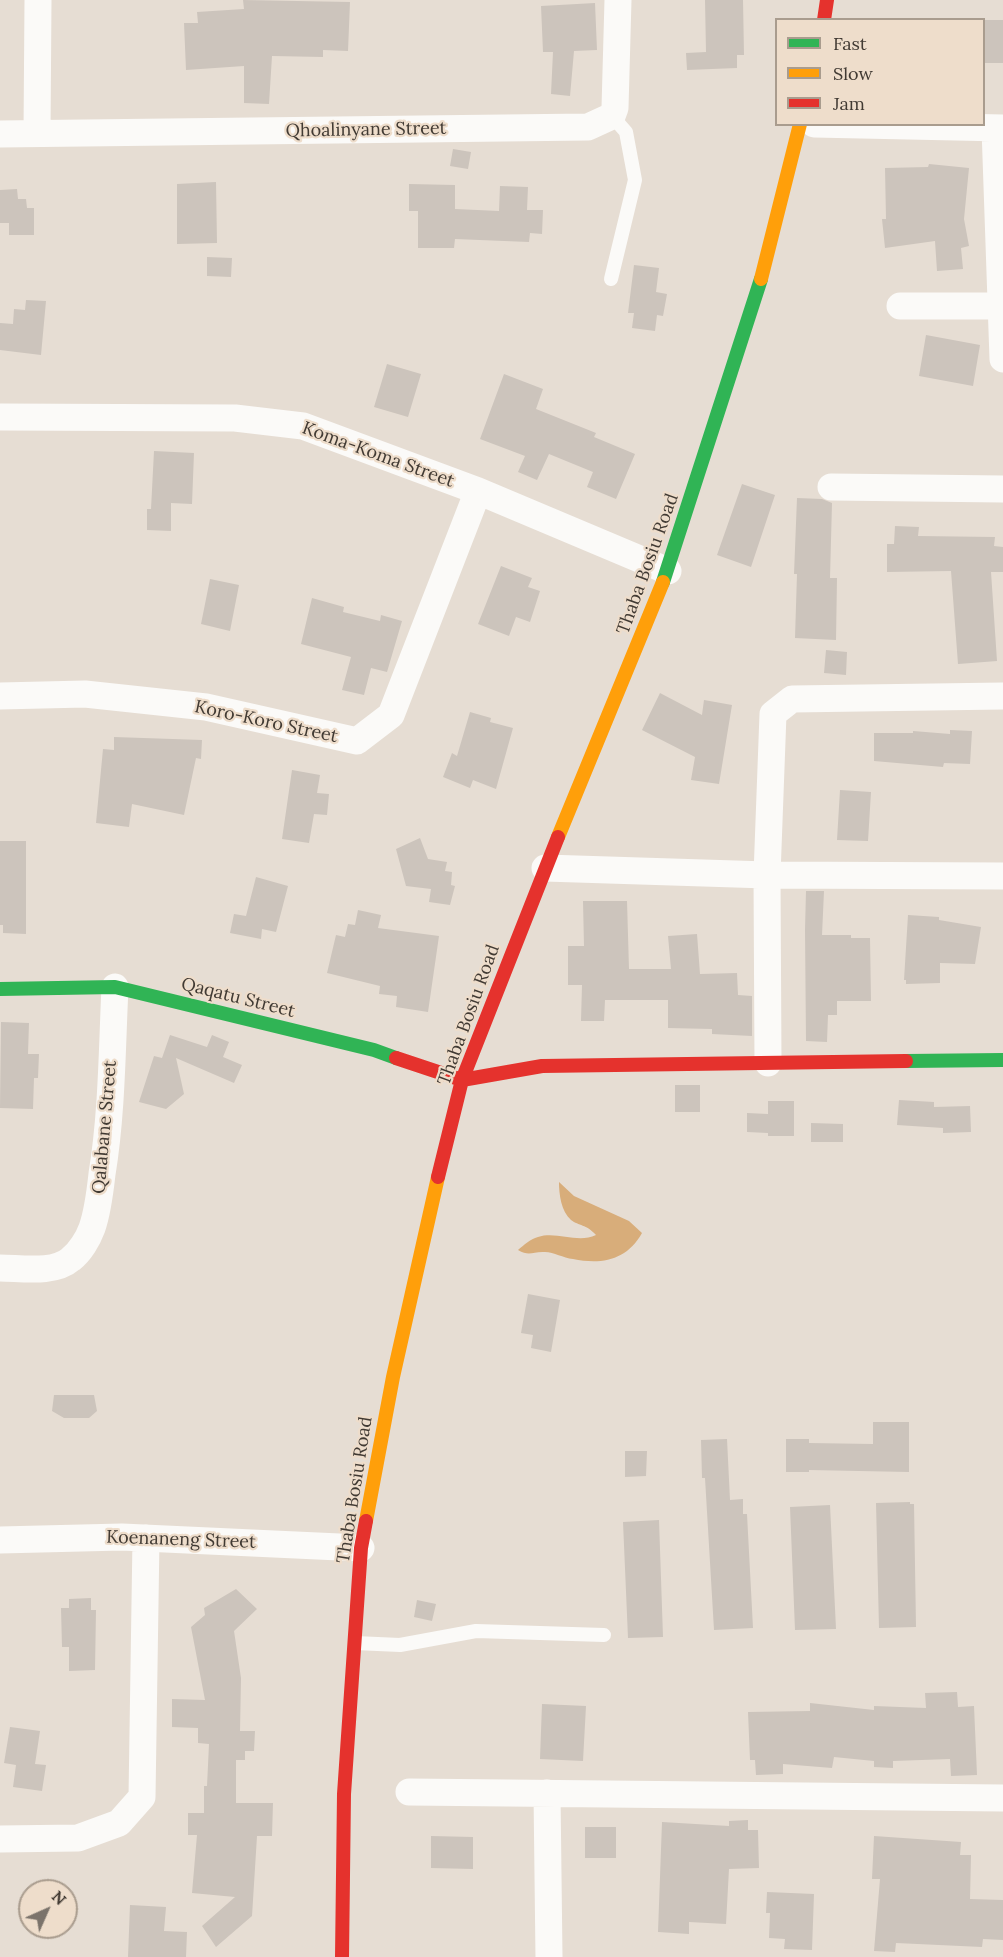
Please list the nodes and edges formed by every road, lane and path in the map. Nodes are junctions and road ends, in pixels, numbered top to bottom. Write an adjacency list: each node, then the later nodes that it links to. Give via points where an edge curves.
1 (38, 0): 9 (street)
2 (618, 0): 5 (street)
3 (827, 0): 4 (street)
4 (824, 18)
5 (612, 116): 9 (street, Qhoalinyane Street, via 588,127); 11 (lane, via 626,132 635,180)
6 (799, 126): 19 (street, Thaba Bosiu Road, via 756,297)
7 (906, 126): 8 (street)
8 (999, 128): 13 (street)
9 (37, 133): 10 (street, Qhoalinyane Street)
10 (0, 134)
11 (611, 279)
12 (900, 306): 13 (street)
13 (1003, 306): 14 (street)
14 (1003, 359)
15 (0, 417): 18 (street, Koma-Koma Street, via 235,418 303,426)
16 (831, 487): 17 (street)
17 (1003, 489)
18 (478, 491): 19 (street, Koma-Koma Street); 20 (street, Koro-Koro Street, via 391,714 357,741 206,707 85,694)
19 (668, 571): 22 (street, Thaba Bosiu Road)
20 (0, 696)
21 (1003, 696): 23 (street, via 792,699 773,714)
22 (545, 868): 23 (street); 29 (street, Thaba Bosiu Road)
23 (767, 875): 24 (street); 28 (street)
24 (1003, 876)
25 (116, 987): 26 (street, Qaqatu Street); 29 (street, Qaqatu Street, via 374,1050); 30 (street, Qalabane Street, via 107,1144 91,1230 71,1259 61,1264 49,1268)
26 (0, 989)
27 (1003, 1060): 28 (street)
28 (768, 1063): 29 (street, via 542,1066)
29 (462, 1080): 33 (street, Thaba Bosiu Road, via 400,1342)
30 (0, 1268)
31 (146, 1538): 32 (street, Koenaneng Street); 33 (street, Koenaneng Street); 39 (street, via 142,1797 119,1823 78,1838)
32 (0, 1540)
33 (361, 1548): 35 (street, Thaba Bosiu Road)
34 (604, 1635): 35 (lane, via 476,1631 400,1645)
35 (355, 1643): 40 (street, Thaba Bosiu Road, via 344,1794)
36 (409, 1792): 37 (street)
37 (547, 1793): 38 (street); 41 (street)
38 (1003, 1798)
39 (0, 1839)
40 (342, 1957)
41 (549, 1957)

